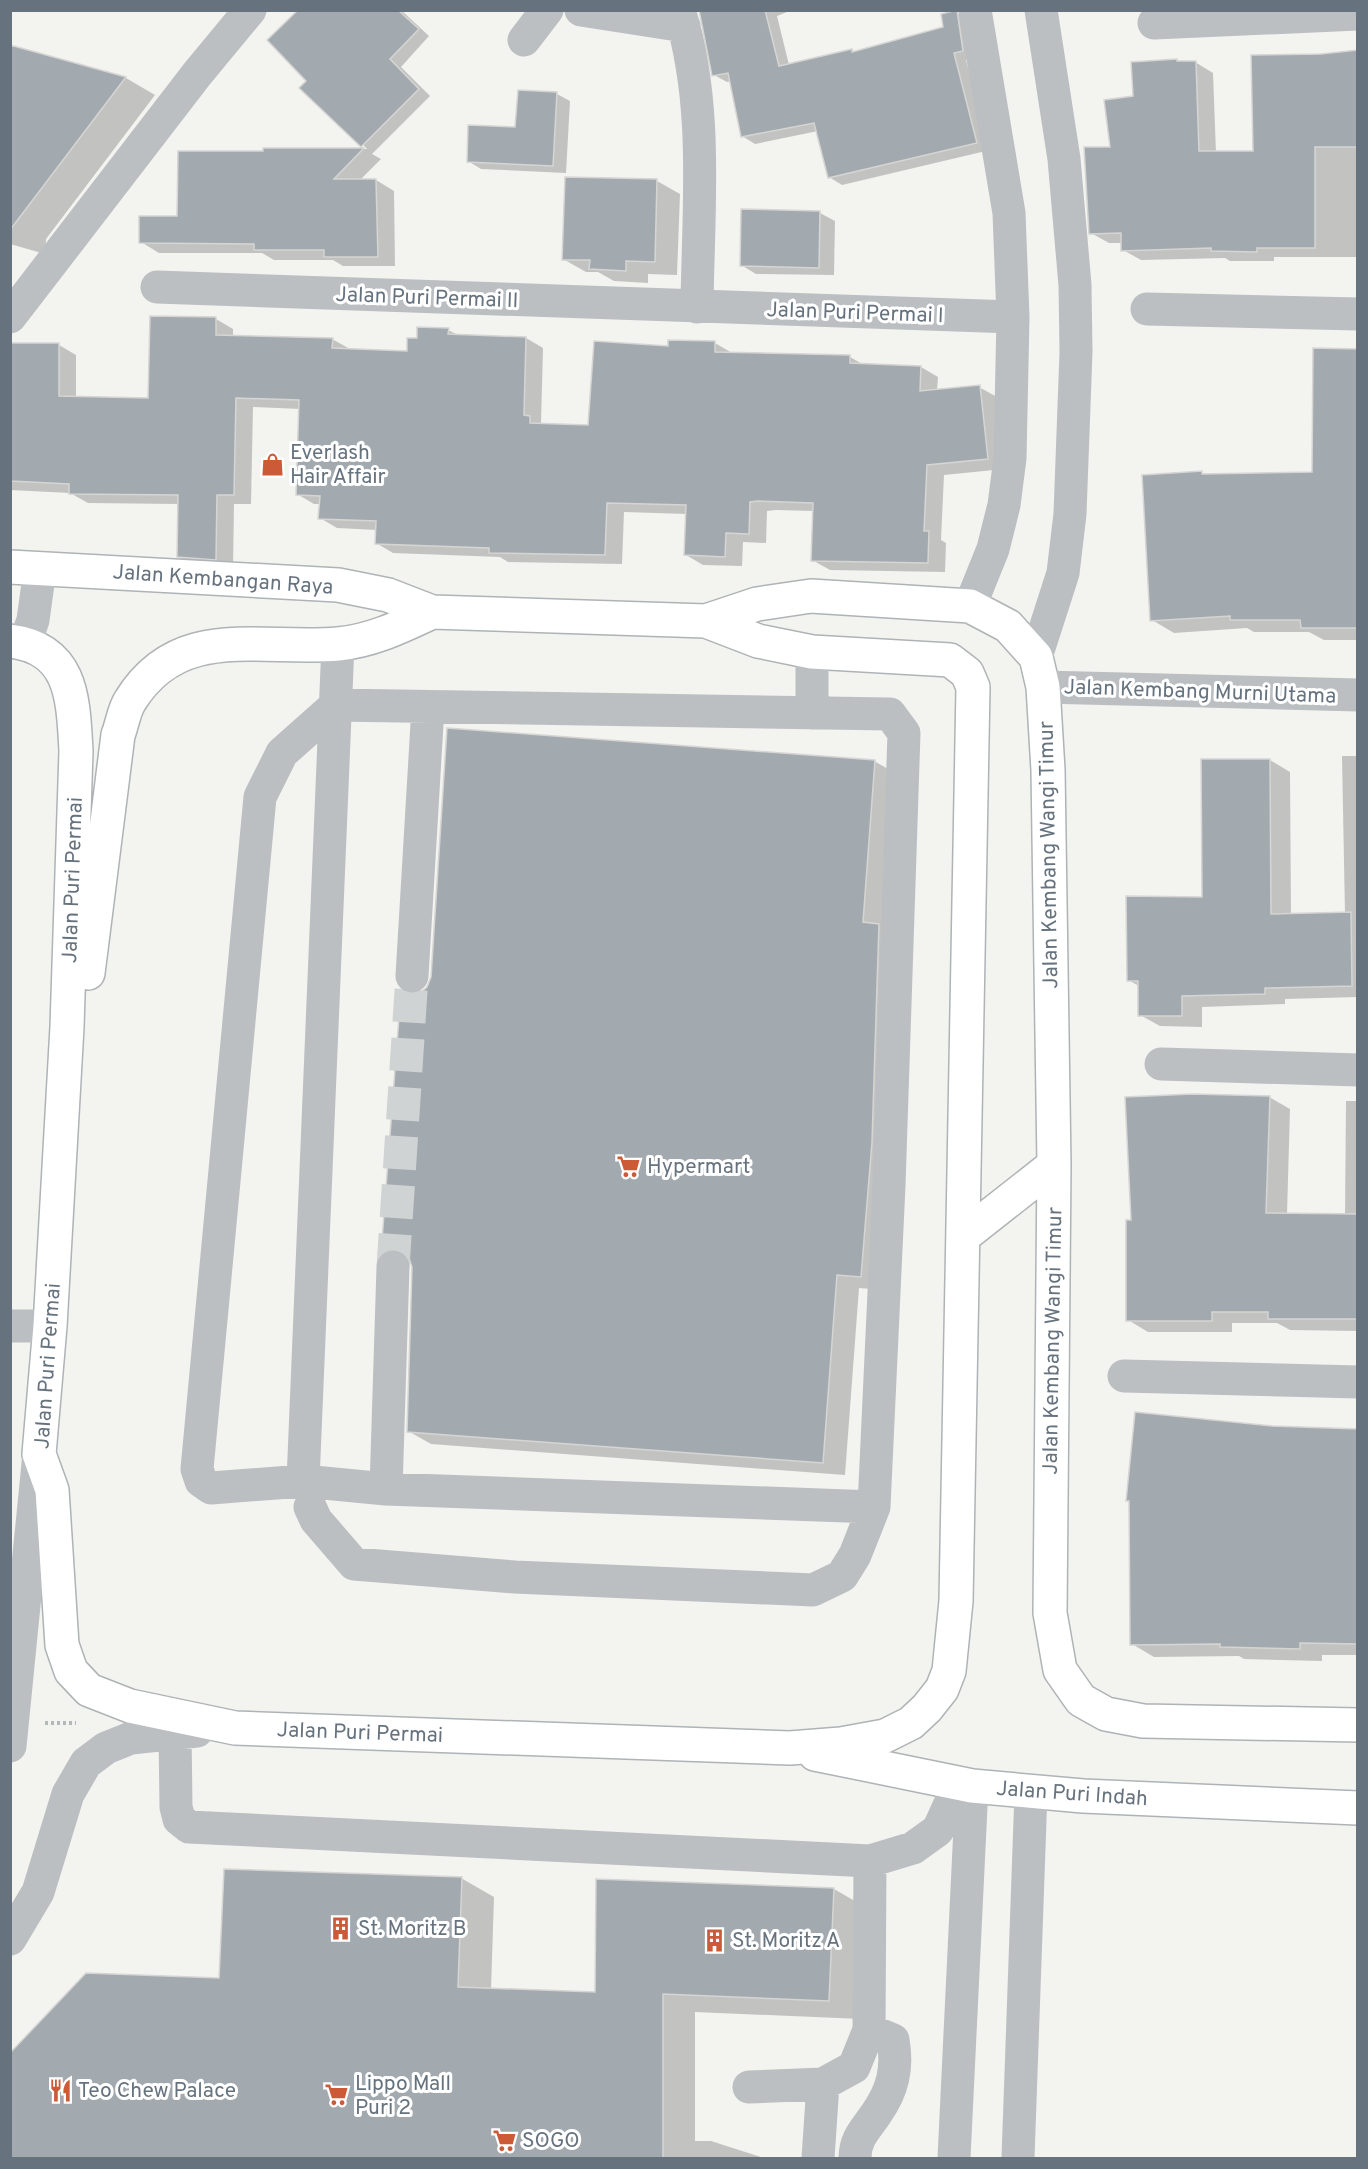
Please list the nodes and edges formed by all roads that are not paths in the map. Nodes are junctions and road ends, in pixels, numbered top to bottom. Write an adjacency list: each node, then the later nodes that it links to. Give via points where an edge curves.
1 (249, 10): 14 (street)
2 (546, 10): 9 (street)
3 (581, 10): 7 (street)
4 (975, 10): 15 (street, via 1009,213)
5 (1041, 10): 23 (street, Jalan Kembang Wangi Timur, via 1064,159 1075,285 1076,352 1070,514 1063,573)
6 (1358, 14): 8 (street)
7 (682, 18): 11 (street, via 698,129)
8 (1154, 23)
9 (524, 40)
10 (157, 287): 11 (street, Jalan Puri Permai II)
11 (697, 307): 15 (street, Jalan Puri Permai I)
12 (1146, 309): 13 (street)
13 (1358, 314)
14 (10, 317)
15 (1013, 317): 17 (street, via 1010,458 1004,506 993,549)
16 (26, 568): 18 (main road, Jalan Kembangan Raya, via 338,585 388,595); 20 (street, via 33,620)
17 (970, 606): 19 (main road, Jalan Kembangan Raya, via 811,596 757,604); 23 (main road, Jalan Kembangan Raya, via 1008,626)
18 (432, 612): 19 (main road, Jalan Kembangan Raya); 21 (main road, Jalan Kembangan Raya, via 384,634)
19 (706, 621): 22 (main road, Jalan Kembangan Raya, via 758,641)
20 (18, 642): 29 (main road, Jalan Puri Permai, via 52,659 70,685 76,751)
21 (338, 644): 25 (street); 29 (main road, Jalan Kembangan Raya, via 246,643 184,652 154,670 129,702 116,752 86,985)
22 (812, 652): 27 (street); 33 (main road, Jalan Kembangan Raya, via 950,660 967,673 973,687)
23 (1039, 672): 24 (street, Jalan Kembang Murni Utama); 32 (main road, Jalan Kembang Wangi Timur, via 1048,770)
24 (1358, 695)
25 (336, 705): 26 (street); 41 (street); 41 (street, via 282,753 260,798 197,1469 201,1480 211,1488)
26 (428, 707): 27 (street); 28 (street)
27 (812, 713): 42 (street, via 890,714 904,733 890,1185)
28 (412, 976)
29 (67, 1027): 36 (main road, Jalan Puri Permai)
30 (1161, 1064): 31 (street)
31 (1358, 1070)
32 (1054, 1165): 33 (main road); 44 (main road, Jalan Kembang Wangi Timur, via 1050,1613 1060,1670 1081,1700 1106,1714 1143,1721)
33 (964, 1235): 48 (main road, via 956,1601 949,1671 942,1689 927,1708 911,1723 885,1736)
34 (393, 1267): 40 (street)
35 (10, 1326): 36 (street)
36 (50, 1326): 39 (main road, Jalan Puri Permai)
37 (1124, 1376): 38 (street)
38 (1358, 1382)
39 (39, 1454): 43 (street); 45 (main road, Jalan Puri Permai, via 52,1490 62,1645 71,1671 88,1690 110,1700)
40 (386, 1489): 41 (street); 42 (street)
41 (307, 1494): 42 (street, via 316,1520 354,1564 515,1577 813,1590 842,1576)
42 (874, 1507)
43 (15, 1672): 47 (street)
44 (1358, 1725)
45 (235, 1728): 46 (street); 48 (main road, Jalan Puri Permai)
46 (175, 1732): 52 (street, via 176,1807 179,1819 189,1827); 53 (street, via 131,1738 86,1763 68,1794 38,1892)
47 (10, 1746)
48 (790, 1748): 49 (main road, Jalan Puri Indah)
49 (965, 1785): 50 (main road, Jalan Puri Indah); 52 (street, via 938,1830 913,1848); 57 (street)
50 (1031, 1792): 51 (main road, Jalan Puri Indah); 60 (street)
51 (1358, 1808)
52 (870, 1861): 54 (street)
53 (10, 1940)
54 (869, 2030): 55 (street, via 854,2067); 59 (street, via 892,2040 897,2059 893,2085 877,2114 859,2135)
55 (823, 2084): 56 (street); 58 (street)
56 (749, 2087)
57 (953, 2157)
58 (818, 2158)
59 (855, 2158)
60 (1018, 2158)

